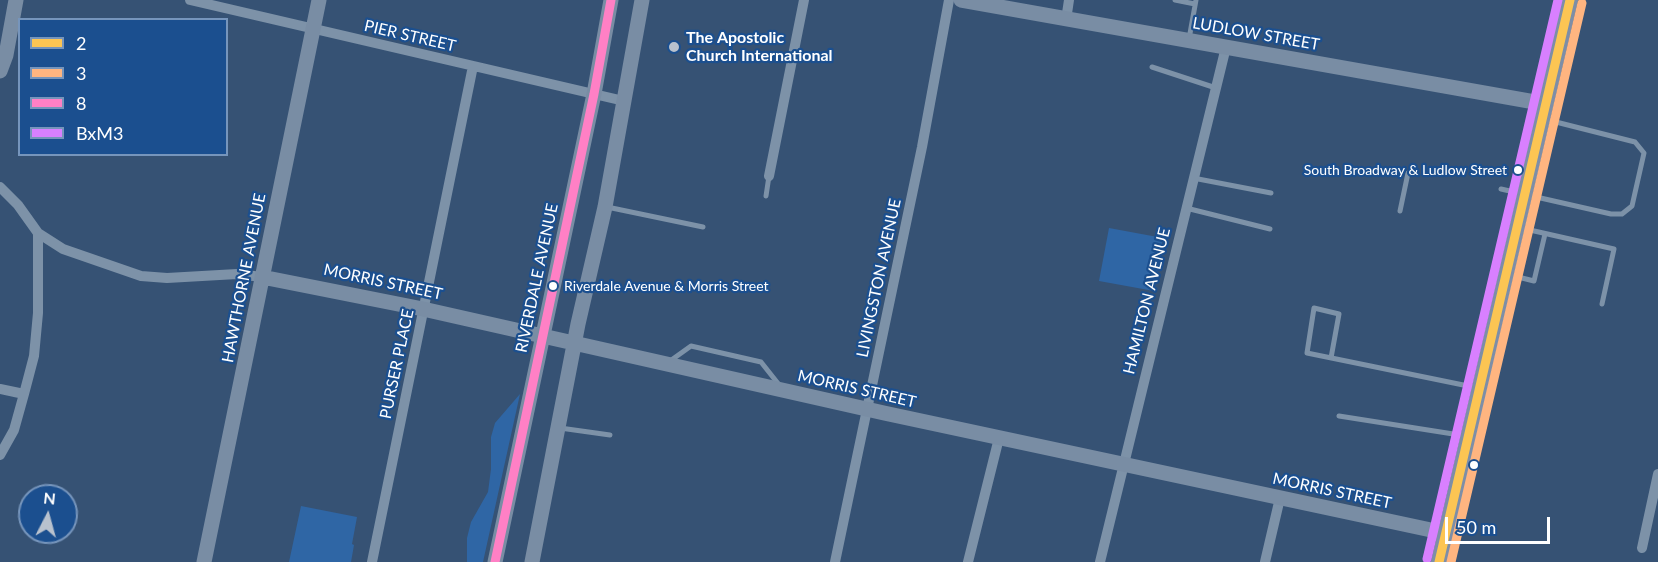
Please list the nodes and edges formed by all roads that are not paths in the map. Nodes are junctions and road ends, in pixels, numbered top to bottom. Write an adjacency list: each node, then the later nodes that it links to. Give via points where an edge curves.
1 (16, 0): 19 (street)
2 (190, 0): 14 (street, PIER STREET)
3 (319, 0): 14 (street, HAWTHORNE AVENUE)
4 (611, 0): 21 (street, RIVERDALE AVENUE)
5 (642, 0): 22 (street)
6 (804, 0): 25 (street)
7 (949, 0): 52 (street, LIVINGSTON AVENUE)
8 (961, 0): 13 (street, LUDLOW STREET)
9 (1069, 0): 13 (street)
10 (1175, 0): 12 (lane)
11 (1570, 0): 23 (main road)
12 (1195, 2): 15 (lane)
13 (1066, 20): 15 (street, LUDLOW STREET)
14 (312, 28): 17 (street, PIER STREET); 41 (street, HAWTHORNE AVENUE)
15 (1189, 41): 16 (street, LUDLOW STREET)
16 (1226, 47): 20 (street, HAMILTON AVENUE); 23 (street, LUDLOW STREET)
17 (473, 66): 21 (street, PIER STREET); 43 (street, PURSER PLACE)
18 (1152, 67): 20 (lane)
19 (0, 71)
20 (1216, 88): 26 (street, HAMILTON AVENUE)
21 (594, 94): 22 (street, PIER STREET); 44 (street, RIVERDALE AVENUE)
22 (624, 101): 32 (street)
23 (1544, 111): 30 (main road); 30 (lane, via 1635,142 1644,153 1632,206 1622,214 1600,212)
24 (1408, 173): 34 (lane)
25 (769, 176): 31 (lane)
26 (1194, 178): 29 (lane); 33 (street, HAMILTON AVENUE)
27 (0, 187): 38 (street)
28 (1501, 189): 30 (lane)
29 (1271, 193)
30 (1524, 193): 36 (main road)
31 (766, 196)
32 (605, 207): 35 (lane); 45 (street)
33 (1186, 208): 37 (lane); 59 (street, HAMILTON AVENUE)
34 (1400, 212)
35 (703, 227)
36 (1516, 227): 39 (lane); 40 (main road)
37 (1270, 229)
38 (38, 234): 41 (street, via 63,249 141,276); 51 (street, via 38,313 34,356)
39 (1545, 234): 40 (lane, via 1534,281); 42 (lane, via 1614,249)
40 (1506, 274): 48 (main road)
41 (262, 277): 43 (street, MORRIS STREET); 64 (street, HAWTHORNE AVENUE)
42 (1602, 304)
43 (423, 309): 44 (street, MORRIS STREET); 65 (street, PURSER PLACE)
44 (544, 336): 45 (street, MORRIS STREET); 66 (street, RIVERDALE AVENUE)
45 (574, 343): 47 (street, MORRIS STREET); 54 (street)
46 (1331, 358): 46 (lane, via 1339,314 1314,308 1306,353); 48 (lane)
47 (666, 364): 50 (street, MORRIS STREET); 50 (lane, via 691,346 761,362)
48 (1479, 388): 56 (main road)
49 (0, 389): 51 (street)
50 (784, 391): 52 (street, MORRIS STREET)
51 (24, 394): 58 (street, via 14,430)
52 (866, 409): 57 (street, MORRIS STREET); 68 (street, LIVINGSTON AVENUE)
53 (1339, 416): 56 (lane)
54 (558, 428): 55 (lane); 67 (street)
55 (610, 435)
56 (1468, 437): 62 (main road)
57 (999, 438): 59 (street, MORRIS STREET); 69 (street)
58 (0, 455)
59 (1122, 464): 61 (street, MORRIS STREET); 70 (street, HAMILTON AVENUE)
60 (1658, 474): 63 (street)
61 (1281, 498): 62 (street, MORRIS STREET); 71 (street)
62 (1445, 533): 72 (main road)
63 (1642, 548)
64 (204, 562)
65 (372, 562)
66 (495, 562)
67 (532, 562)
68 (835, 562)
69 (968, 562)
70 (1100, 562)
71 (1265, 562)
72 (1439, 562)

